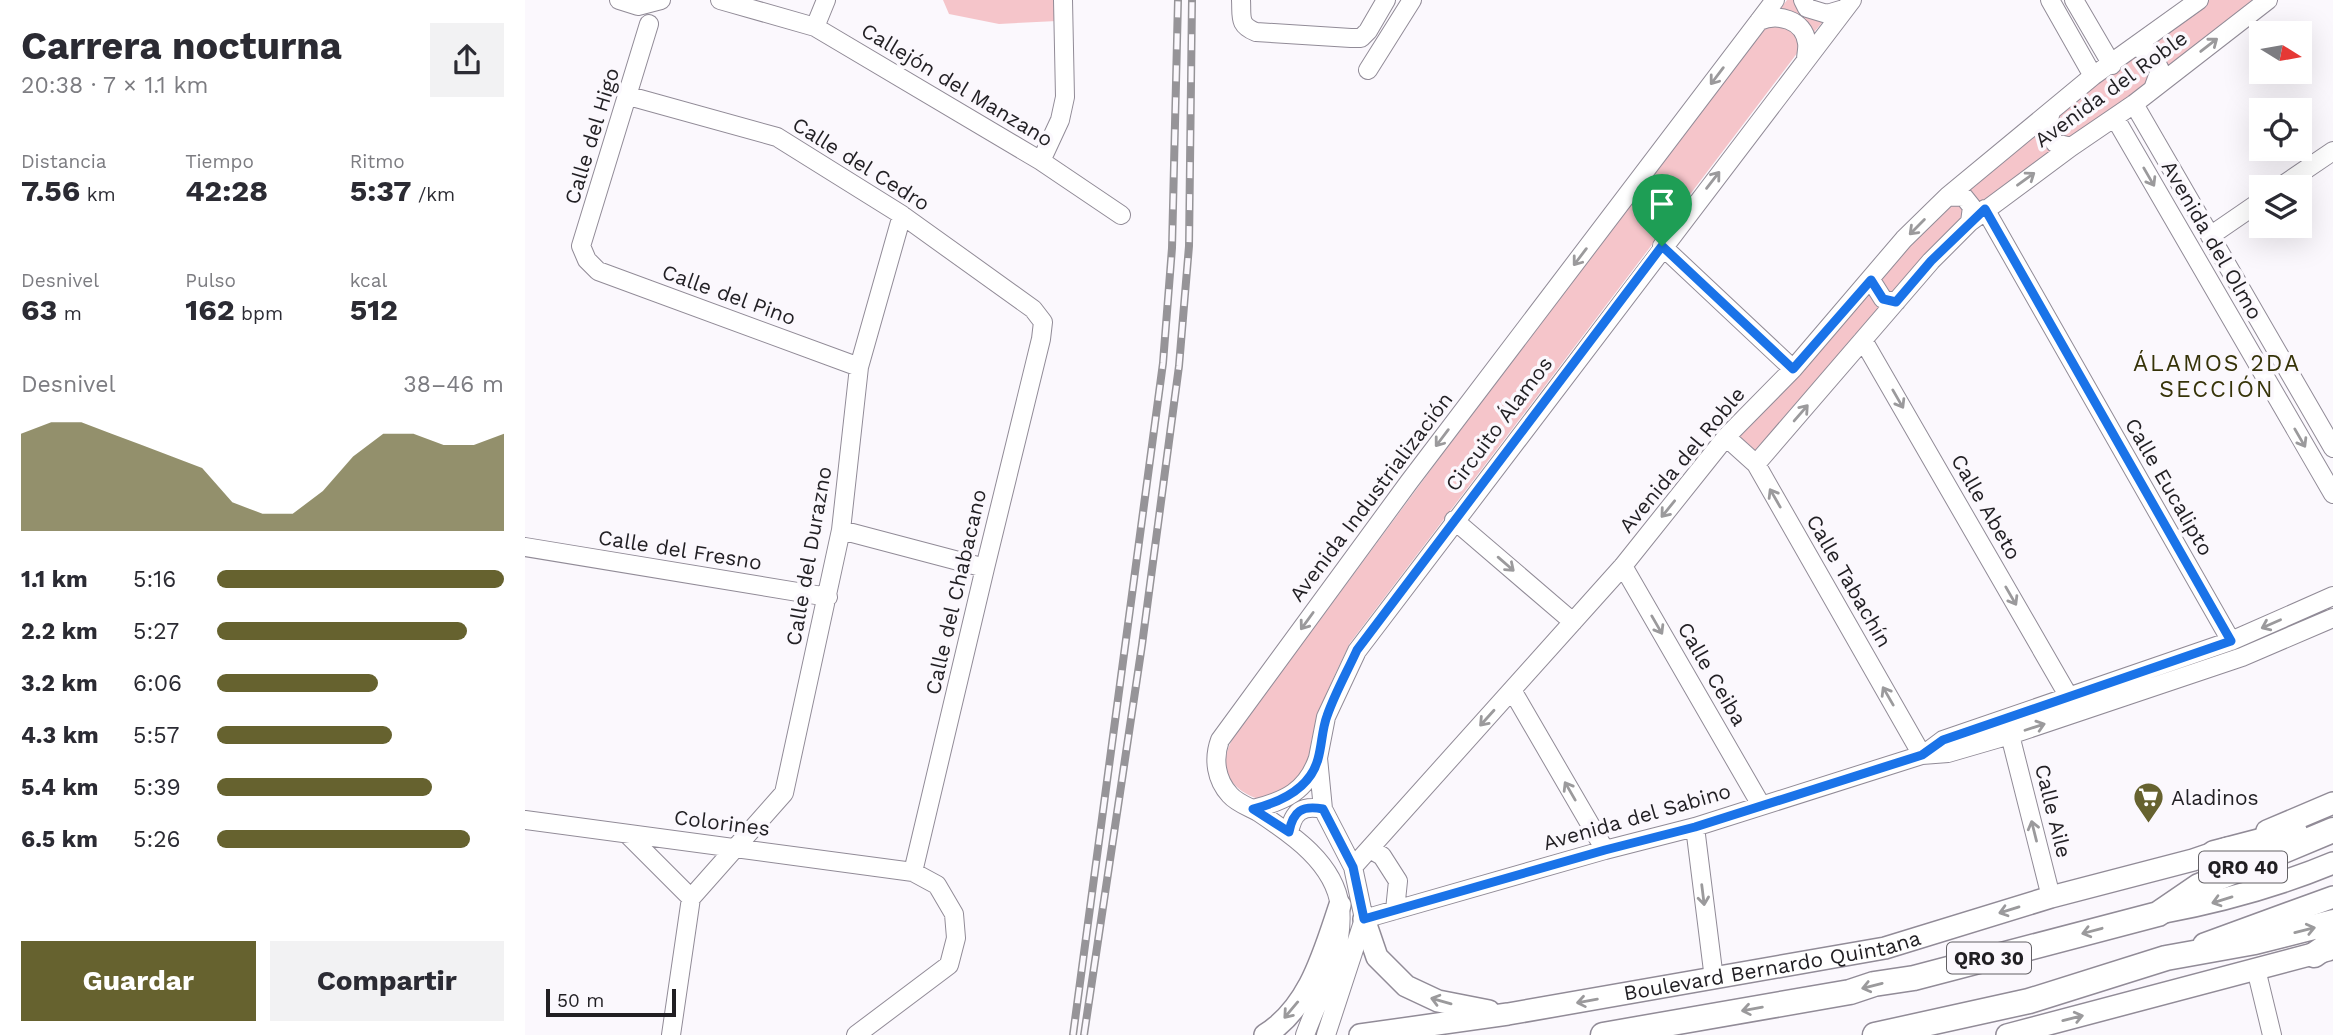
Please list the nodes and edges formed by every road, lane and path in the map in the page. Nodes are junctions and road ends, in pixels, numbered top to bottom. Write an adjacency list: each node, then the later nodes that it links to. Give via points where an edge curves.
1 (618, 0): 2 (street, via 638,6)
2 (661, 0)
3 (720, 0): 18 (street, Callejón del Manzano)
4 (826, 0): 18 (street)
5 (1063, 0): 31 (street, via 1065,97)
6 (1241, 0): 7 (street, via 1242,21 1256,32 1351,38 1361,38 1368,31)
7 (1386, 0)
8 (1412, 0): 22 (street)
9 (1775, 0): 16 (street, Avenida Industrialización)
10 (1803, 0): 15 (street, via 1807,8 1827,14)
11 (2050, 0): 23 (street)
12 (2074, 0): 21 (street)
13 (2199, 0): 19 (street, Avenida del Roble)
14 (2268, 0): 24 (street, Avenida del Roble, one-way to 14)
15 (1848, 5): 20 (street, Circuito Álamos)
16 (1759, 21): 20 (street, via 1776,16 1796,23 1807,41); 71 (street, Avenida Industrialización, one-way to 71, via 1409,481 1220,740 1216,751 1219,776 1232,798)
17 (649, 24): 25 (street, Calle del Higo)
18 (815, 27): 31 (street, Callejón del Manzano)
19 (2136, 47): 21 (street, Avenida del Roble); 24 (street, via 2152,53 2160,70)
20 (1806, 60): 40 (street, Circuito Álamos, one-way to 20)
21 (2112, 65): 23 (street, Avenida del Roble)
22 (1369, 69)
23 (2094, 76): 27 (street, Avenida del Roble)
24 (2153, 89): 26 (street, Avenida del Roble)
25 (629, 96): 36 (street, Calle del Cedro, via 777,137); 41 (street, Calle del Higo, via 581,246)
26 (2134, 104): 28 (street, Avenida del Roble); 39 (street, Avenida del Olmo)
27 (2051, 111): 29 (street, via 2047,128 2056,143); 33 (street, Avenida del Roble)
28 (2115, 118): 29 (street, Avenida del Roble); 49 (street, Avenida del Olmo, one-way to 49)
29 (2071, 147): 34 (street, Avenida del Roble, one-way to 29)
30 (2333, 151): 32 (street)
31 (1041, 161): 37 (street, Callejón del Manzano)
32 (2298, 175)
33 (1948, 196): 38 (street, via 1964,197 1972,207); 42 (street, Avenida del Roble, one-way to 42)
34 (1985, 209): 38 (street, Avenida del Roble); 63 (street, Calle Eucalipto)
35 (2249, 209): 39 (street)
36 (902, 215): 44 (street, Calle del Cedro, via 1033,309); 46 (street, Calle del Durazno)
37 (1121, 215)
38 (1970, 222): 43 (street, Avenida del Roble)
39 (2210, 236): 48 (street, Avenida del Olmo)
40 (1662, 246): 47 (street); 54 (street, Circuito Álamos)
41 (587, 260): 46 (street, Calle del Pino, via 598,271)
42 (1871, 280): 43 (street, via 1883,299); 47 (street, Avenida del Roble)
43 (1896, 302): 45 (street, Avenida del Roble)
44 (1042, 322): 58 (street, Calle del Chabacano)
45 (1863, 340): 52 (street, Avenida del Roble, one-way to 45); 65 (street, Calle Abeto, one-way to 65)
46 (859, 367): 55 (street, Calle del Durazno)
47 (1793, 369): 50 (street, Avenida del Roble)
48 (2292, 377): 49 (street); 51 (street, Avenida del Olmo)
49 (2273, 391): 53 (street, Avenida del Olmo, one-way to 53)
50 (1726, 437): 52 (street, Calle Tabachín); 57 (street, Avenida del Roble, one-way to 57)
51 (2333, 448)
52 (1756, 464): 67 (street, Calle Tabachín, one-way to 52)
53 (2333, 494)
54 (1454, 520): 62 (street, one-way to 62); 68 (street, Circuito Álamos, via 1357,650 1326,717)
55 (841, 530): 58 (street); 60 (street, Calle del Durazno)
56 (525, 547): 60 (street, Calle del Fresno)
57 (1623, 566): 62 (street, Avenida del Roble); 70 (street, Calle Ceiba, one-way to 70)
58 (985, 568): 85 (street, Calle del Chabacano)
59 (2333, 596): 63 (street, Avenida del Sabino, one-way to 63)
60 (828, 597): 79 (street, Calle del Durazno, via 784,793)
61 (2333, 618): 66 (street, Avenida del Sabino, one-way to 61, via 2242,657)
62 (1573, 622): 64 (street, Avenida del Roble)
63 (2231, 641): 65 (street, Avenida del Sabino)
64 (1512, 690): 80 (street, Avenida del Roble, one-way to 80); 81 (street, one-way to 64)
65 (2069, 697): 67 (street, Avenida del Sabino, via 1943,740)
66 (2010, 735): 67 (street, Avenida del Sabino, via 1948,753); 86 (street, Calle Aile, one-way to 66)
67 (1922, 755): 70 (street, Avenida del Sabino)
68 (1318, 758): 71 (street, via 1313,775 1301,787 1274,804); 72 (street, Circuito Álamos)
69 (2333, 803): 82 (main road, Boulevard Bernardo Quintana)
70 (1761, 805): 75 (street, Avenida del Sabino)
71 (1253, 809): 77 (street, Avenida Industrialización)
72 (1323, 809): 77 (street, via 1309,806 1299,811 1291,819); 84 (street, Circuito Álamos)
73 (525, 820): 78 (street, Colorines)
74 (2333, 822): 82 (highway)
75 (1695, 827): 81 (street, Avenida del Sabino); 97 (street, one-way to 97)
76 (2333, 830): 91 (highway, QRO 40, via 2199,886)
77 (1289, 832): 89 (street, Avenida Industrialización, via 1326,869)
78 (627, 834): 79 (street, Colorines); 88 (street)
79 (736, 849): 85 (street, Colorines); 88 (street, Calle del Durazno)
80 (1370, 849): 84 (street, Avenida del Roble); 90 (street, via 1382,856 1398,881)
81 (1605, 850): 90 (street, Avenida del Sabino)
82 (2214, 853): 86 (main road, Boulevard Bernardo Quintana)
83 (2333, 863): 91 (main road, Boulevard Bernardo Quintana / QRO 30, one-way to 91, via 2204,905)
84 (1353, 867): 92 (street, Circuito Álamos)
85 (913, 872): 101 (street, via 937,885 954,914 956,938 949,965)
86 (2052, 897): 97 (main road, Boulevard Bernardo Quintana, one-way to 97, via 1885,948)
87 (2333, 897): 95 (main road, QRO 30)
88 (691, 898): 100 (street)
89 (1340, 905): 102 (main road, one-way to 102, via 1308,991 1277,1028); 103 (street, Avenida Industrialización, via 1340,939)
90 (1395, 910): 92 (street, Avenida del Sabino)
91 (2158, 914): 106 (highway, Boulevard Bernardo Quintana / QRO 30, one-way to 106, via 1850,992)
92 (1364, 919): 99 (main road, one-way to 92, via 1438,1001 1406,986 1377,957); 104 (street)
93 (2333, 922): 95 (highway, one-way to 93)
94 (2327, 949): 96 (main road)
95 (2166, 958): 98 (highway, QRO 30)
96 (2256, 970): 109 (main road, one-way to 96); 110 (street)
97 (1714, 979): 99 (main road, Boulevard Bernardo Quintana, one-way to 99)
98 (2029, 1001): 107 (highway, QRO 30); 108 (highway, via 2001,1019)
99 (1508, 1014): 105 (main road, Boulevard Bernardo Quintana)
100 (671, 1035)
101 (856, 1035)
102 (1265, 1035)
103 (1305, 1035)
104 (1326, 1035)
105 (1360, 1035)
106 (1603, 1035)
107 (1875, 1035)
108 (1951, 1035)
109 (2007, 1035)
110 (2272, 1035)

